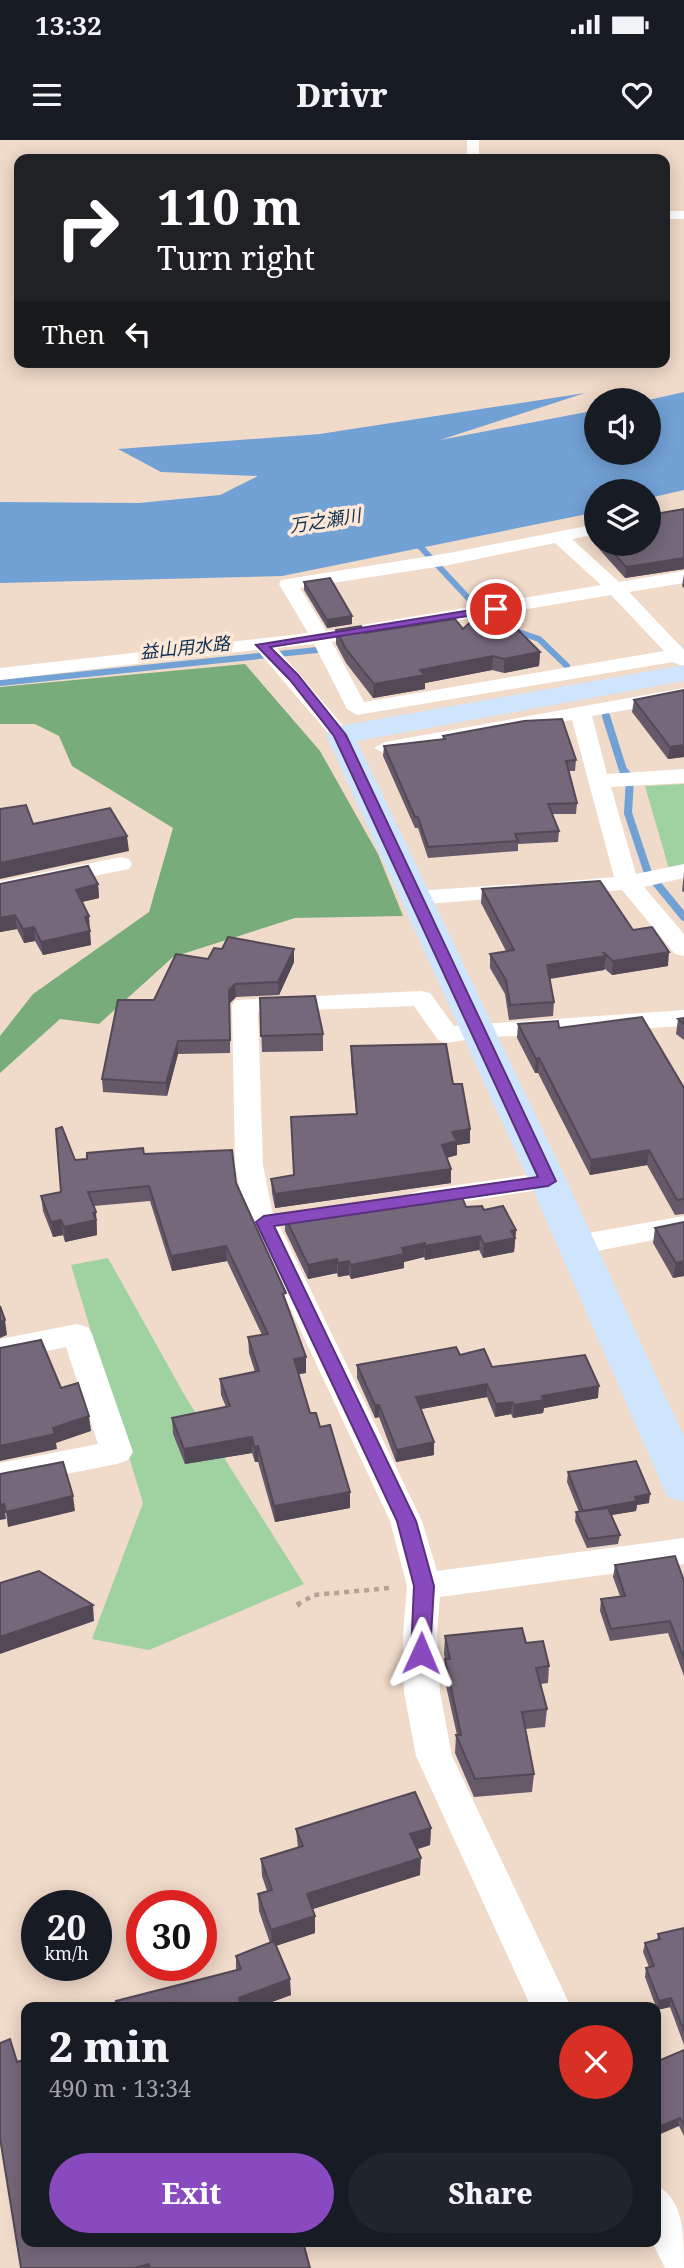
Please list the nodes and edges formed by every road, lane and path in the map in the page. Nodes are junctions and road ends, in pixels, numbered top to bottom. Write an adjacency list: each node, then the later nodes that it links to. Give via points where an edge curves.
1 (584, 532): 2 (street)
2 (559, 537): 4 (street); 5 (street, via 288,584)
3 (684, 578): 4 (street)
4 (616, 589): 5 (street); 7 (street)
5 (323, 644): 6 (street); 7 (street, via 357,709)
6 (269, 652): 8 (street); 11 (street)
7 (682, 663): 10 (street, via 606,687)
8 (0, 674)
9 (684, 694): 10 (street)
10 (577, 702): 11 (street); 12 (street); 14 (street)
11 (340, 735): 19 (street)
12 (385, 748)
13 (684, 776): 14 (street)
14 (608, 781): 17 (street, via 616,849)
15 (121, 864): 18 (street)
16 (677, 873): 17 (street)
17 (634, 882): 19 (street); 20 (street)
18 (0, 888)
19 (415, 898): 22 (street)
20 (684, 949)
21 (684, 1018): 22 (street)
22 (477, 1030): 23 (street); 31 (street, via 447,1035 421,998 244,1005 249,1164 258,1210 277,1220 407,1521)
23 (548, 1181): 24 (street); 26 (street)
24 (399, 1202)
25 (684, 1225): 26 (street)
26 (577, 1245): 29 (street)
27 (0, 1350): 28 (street, via 77,1335 117,1452)
28 (0, 1475)
29 (684, 1485)
30 (684, 1551): 31 (street)
31 (424, 1586): 32 (path, via 324,1593); 33 (street, via 422,1692 434,1756)
32 (297, 1605)
33 (549, 2002)
34 (661, 2215): 35 (street)
35 (684, 2259)

